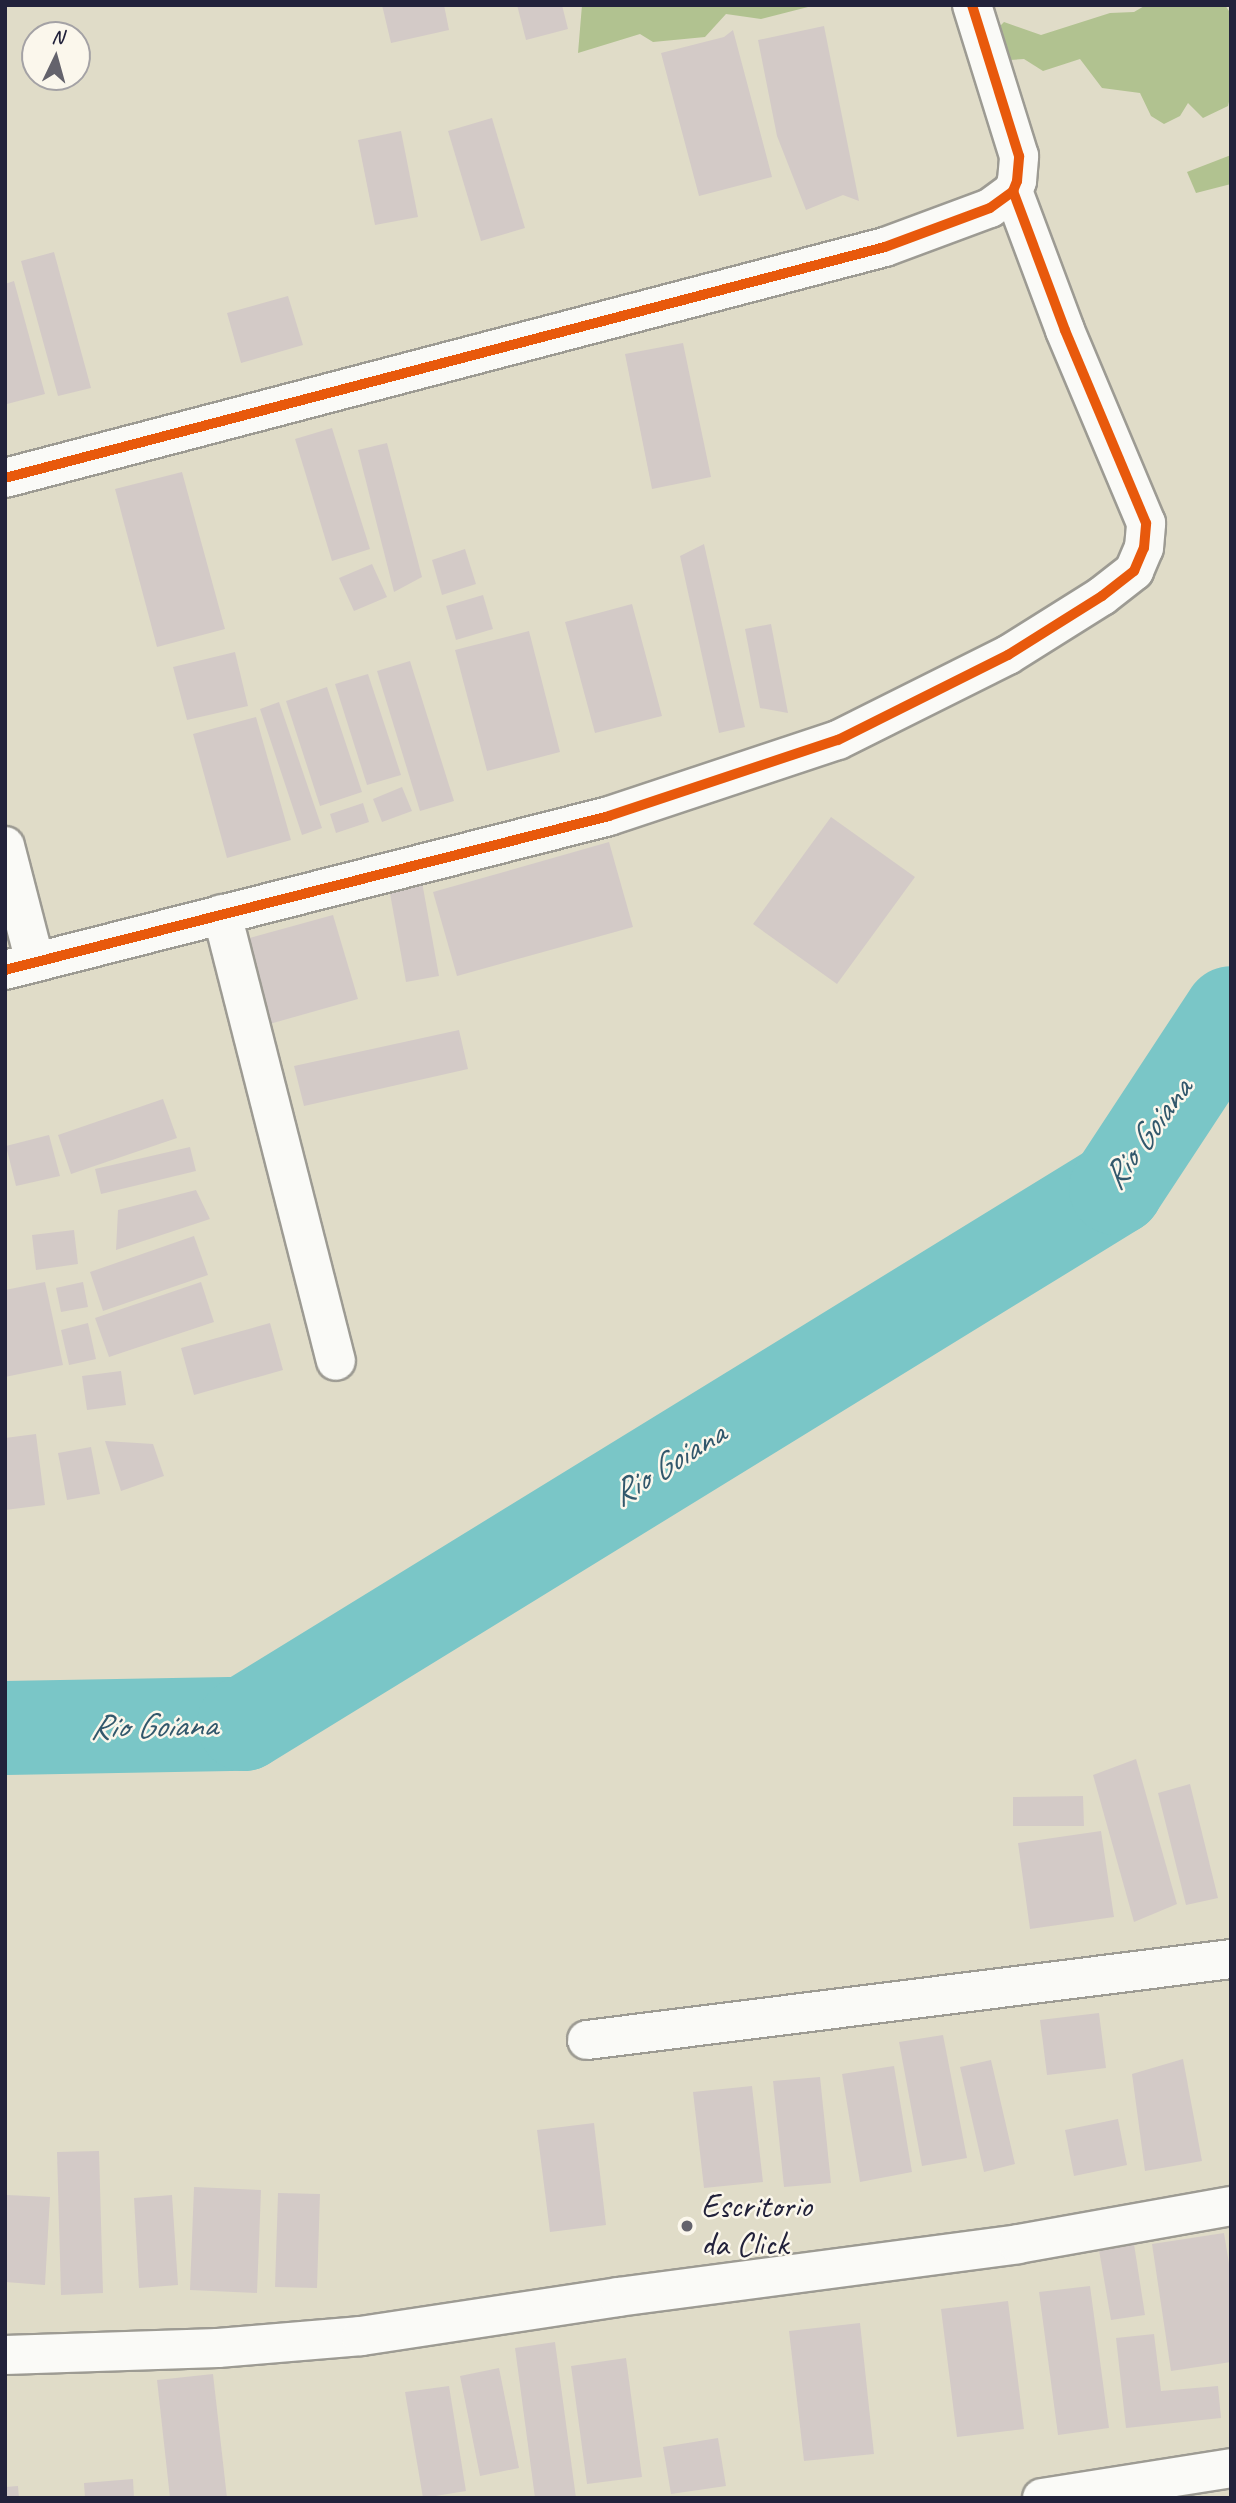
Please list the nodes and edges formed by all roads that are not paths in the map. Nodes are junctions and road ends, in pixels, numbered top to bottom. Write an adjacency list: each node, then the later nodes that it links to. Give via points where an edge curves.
1 (972, 5): 2 (street, via 1019,156)
2 (1013, 191): 3 (street, via 990,208 885,247); 5 (street, via 1146,523 1144,548 1133,571 1008,655 838,740 609,816)
3 (5, 478)
4 (5, 846): 6 (street)
5 (222, 914): 6 (street); 7 (street)
6 (20, 966)
7 (336, 1361)
8 (1231, 1959): 9 (street)
9 (587, 2040)
10 (1231, 2206): 11 (street, via 1018,2244 361,2336 218,2348)
11 (5, 2355)
12 (1231, 2468): 13 (street)
13 (1042, 2498)

